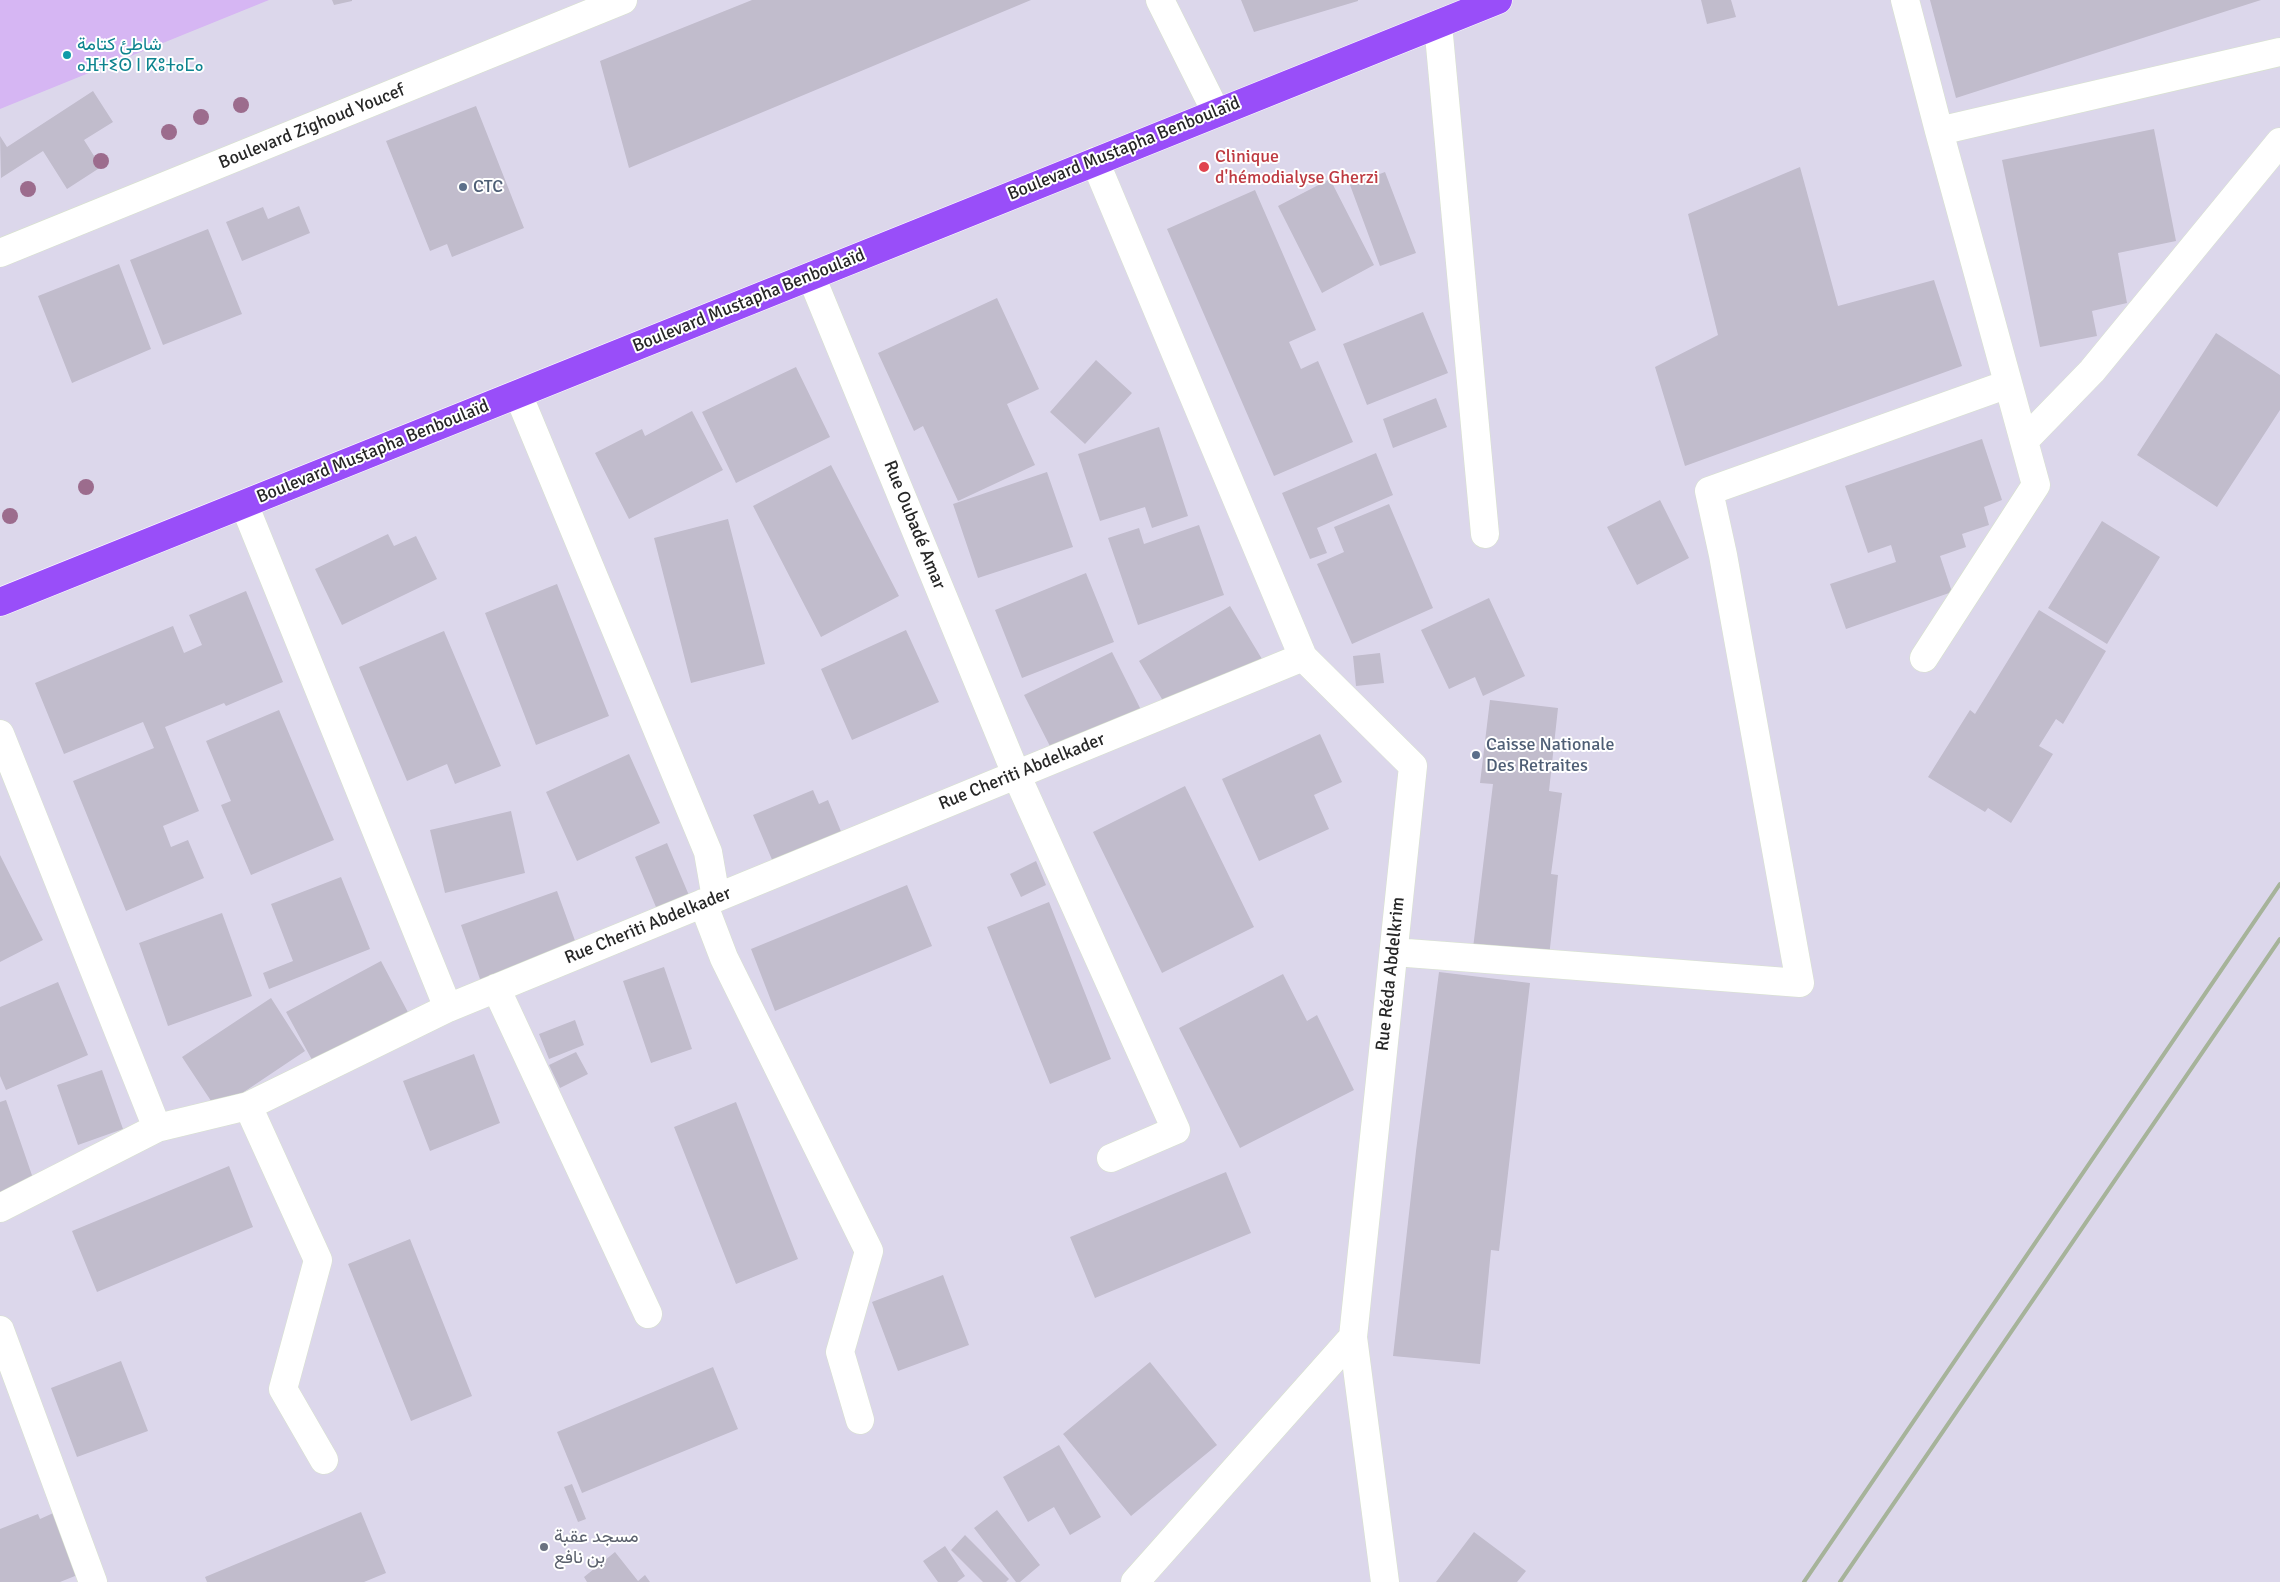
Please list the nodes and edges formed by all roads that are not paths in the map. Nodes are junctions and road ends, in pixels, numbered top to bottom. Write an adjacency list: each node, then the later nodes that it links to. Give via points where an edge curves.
1 (624, 0): 11 (street, Boulevard Zighoud Youcef)
2 (1160, 0): 7 (street)
3 (1498, 0): 5 (main road, Boulevard Mustapha Benboulaïd)
4 (1905, 0): 8 (street)
5 (1438, 24): 7 (main road, Boulevard Mustapha Benboulaïd); 17 (street)
6 (2280, 52): 8 (street)
7 (1216, 112): 10 (main road, Boulevard Mustapha Benboulaïd)
8 (1938, 131): 13 (street)
9 (2280, 142): 15 (street, via 2092,371)
10 (1095, 161): 12 (main road, Boulevard Mustapha Benboulaïd); 19 (street)
11 (0, 253)
12 (812, 276): 14 (main road, Boulevard Mustapha Benboulaïd); 22 (street, Rue Oubadé Amar)
13 (2008, 384): 15 (street); 24 (street, via 1708,490 1724,555 1800,983)
14 (518, 394): 16 (main road, Boulevard Mustapha Benboulaïd); 23 (street, via 708,852)
15 (2024, 441): 20 (street, via 2036,485)
16 (244, 504): 18 (main road, Boulevard Mustapha Benboulaïd); 26 (street)
17 (1485, 534)
18 (0, 602)
19 (1303, 657): 22 (street, Rue Cheriti Abdelkader); 24 (street, Rue Réda Abdelkrim, via 1413,766)
20 (1924, 658)
21 (0, 734): 28 (street)
22 (1016, 774): 23 (street, Rue Cheriti Abdelkader); 29 (street, Rue Oubadé Amar, via 1176,1130)
23 (709, 901): 25 (street, Rue Cheriti Abdelkader); 34 (street, via 724,958 869,1251 840,1352)
24 (1394, 952): 33 (street, Rue Réda Abdelkrim)
25 (496, 988): 26 (street, Rue Cheriti Abdelkader); 31 (street)
26 (448, 1008): 27 (street, Rue Cheriti Abdelkader)
27 (248, 1106): 28 (street, Rue Cheriti Abdelkader); 35 (street, via 318,1260 283,1389)
28 (157, 1128): 30 (street, Rue Cheriti Abdelkader)
29 (1111, 1158)
30 (0, 1208)
31 (648, 1314)
32 (0, 1330): 36 (street)
33 (1353, 1337): 37 (street); 38 (street, Rue Réda Abdelkrim)
34 (860, 1420)
35 (324, 1460)
36 (93, 1582)
37 (1135, 1582)
38 (1385, 1582)

